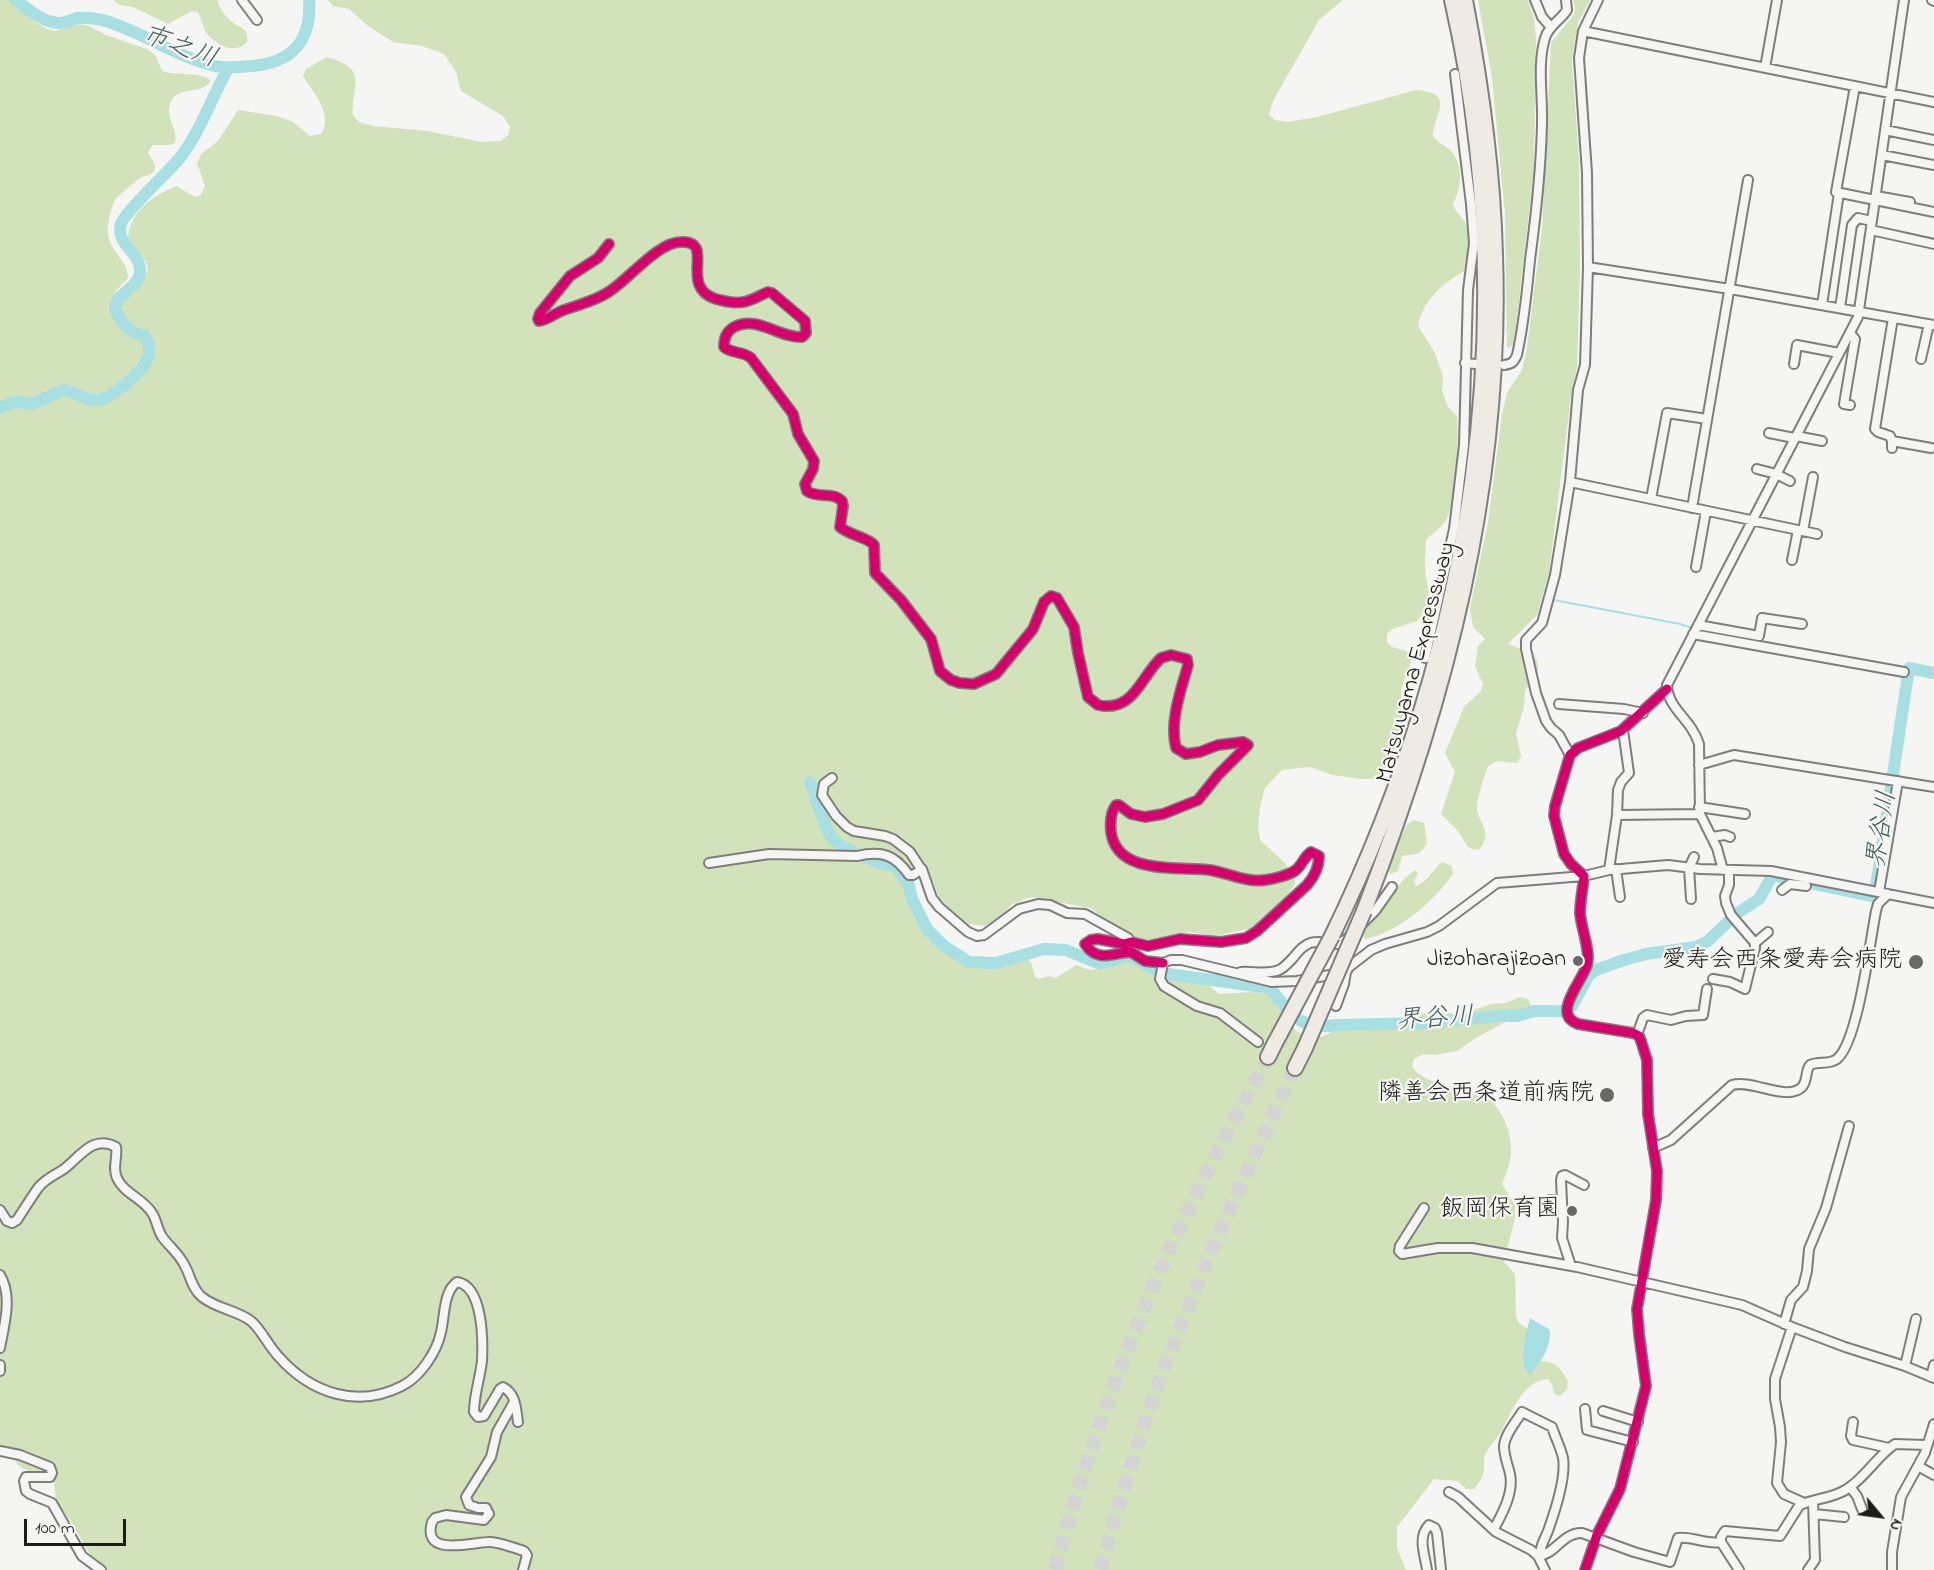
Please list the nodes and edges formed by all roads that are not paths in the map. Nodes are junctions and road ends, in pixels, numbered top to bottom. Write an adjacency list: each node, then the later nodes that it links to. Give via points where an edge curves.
1 (242, 0): 9 (street)
2 (1452, 0): 107 (highway, Matsuyama Expressway, bridge, via 1475,126 1484,223 1484,347 1468,517 1426,698 1382,825 1332,936)
3 (1465, 0): 108 (highway, Matsuyama Expressway, bridge, via 1487,134 1496,256 1494,355 1485,469 1466,581 1409,789 1364,911)
4 (1535, 0): 10 (street)
5 (1566, 0): 10 (street, via 1567,10)
6 (1599, 0): 11 (street)
7 (1777, 0): 12 (street)
8 (1904, 0): 15 (street)
9 (257, 20)
10 (1550, 26): 42 (street, via 1542,52 1542,125 1527,293 1516,355 1514,361)
11 (1583, 31): 12 (street); 29 (street, via 1579,68 1587,173)
12 (1765, 68): 14 (street)
13 (1455, 74): 39 (street, via 1474,243)
14 (1855, 86): 15 (street); 22 (street, via 1836,192)
15 (1890, 93): 16 (street); 17 (street)
16 (1934, 102)
17 (1885, 130): 18 (street); 19 (street)
18 (1934, 140)
19 (1882, 155): 20 (street); 23 (street)
20 (1934, 165)
21 (1748, 180): 30 (street)
22 (1839, 193): 23 (street); 31 (street)
23 (1876, 198): 24 (street); 25 (street); 26 (street)
24 (1934, 207)
25 (1934, 212)
26 (1872, 226): 28 (street); 32 (street, via 1858,218 1852,225); 33 (street)
27 (609, 244): 97 (street, via 598,258 564,281 540,313 539,321 594,301 665,245 686,242 698,253 698,286 703,293 737,303 768,292 805,321 806,333 802,338 745,323 728,332 724,347 748,356 793,414 798,434 814,461 805,484 807,491 842,501 840,526 852,535 872,541 876,549 875,573 927,633 934,645 937,667 944,675 967,684 996,674 1032,629 1044,602 1051,596 1057,598 1074,627 1088,697 1098,705 1127,699 1161,658 1171,655 1187,659 1177,705 1176,748 1186,754 1243,742 1248,743 1247,748 1198,800 1145,817 1116,805 1110,829 1119,850 1126,858 1146,865 1204,869 1254,881 1294,871 1311,852 1319,856 1319,862 1307,885 1246,938 1221,942 1180,939 1148,946)
28 (1934, 244)
29 (1588, 267): 30 (street); 53 (street, via 1585,365 1578,390)
30 (1730, 289): 31 (street); 44 (street)
31 (1822, 305): 32 (street)
32 (1840, 308): 33 (street)
33 (1860, 311): 34 (street); 36 (street)
34 (1893, 318): 35 (street); 48 (street, via 1875,429 1890,436 1892,445)
35 (1931, 324): 38 (street)
36 (1850, 333): 37 (street); 43 (street, via 1855,339 1844,404)
37 (1839, 353): 41 (street, via 1797,345); 46 (street)
38 (1921, 359)
39 (1465, 363): 40 (street); 64 (street, via 1461,482)
40 (1476, 364)
41 (1794, 364)
42 (1504, 365)
43 (1850, 405)
44 (1707, 419): 54 (street, via 1667,413); 55 (street)
45 (1769, 433): 46 (street)
46 (1795, 437): 47 (street); 50 (street)
47 (1822, 441)
48 (1931, 448)
49 (1757, 469): 50 (street)
50 (1776, 474): 52 (street); 57 (street)
51 (1813, 477): 58 (street)
52 (1790, 481)
53 (1570, 482): 54 (street); 70 (street, via 1545,617 1526,640 1546,721)
54 (1650, 499): 55 (street)
55 (1692, 508): 56 (street)
56 (1706, 511): 57 (street); 61 (street)
57 (1752, 520): 58 (street); 63 (street)
58 (1800, 531): 59 (street); 60 (street)
59 (1817, 534)
60 (1792, 560)
61 (1696, 567)
62 (1802, 624): 63 (street, via 1762,618 1759,636)
63 (1695, 630): 65 (street); 66 (street)
64 (1425, 658)
65 (1904, 672)
66 (1667, 689): 68 (street); 71 (street, via 1670,702 1696,736)
67 (1559, 704): 68 (street)
68 (1643, 712): 69 (street)
69 (1623, 730): 70 (street); 77 (street, via 1629,773 1617,790)
70 (1570, 755): 86 (street, via 1554,816 1564,854)
71 (1699, 765): 73 (street, via 1734,755); 75 (street)
72 (832, 778): 83 (street, via 824,784 822,795 836,816 854,831 893,839 910,852)
73 (1894, 780): 74 (street); 91 (street)
74 (1934, 787)
75 (1700, 811): 76 (street); 77 (street); 78 (street)
76 (1745, 814)
77 (1617, 815): 84 (street)
78 (1712, 837): 79 (street); 85 (street)
79 (1730, 837)
80 (1694, 857): 82 (street)
81 (710, 863): 83 (street, via 769,854 869,853 899,861 909,875)
82 (1689, 868): 84 (street, via 1668,865); 85 (street); 94 (street)
83 (921, 869): 97 (street, via 939,907 975,935 989,932 1019,909 1038,904 1095,918)
84 (1612, 869): 86 (street); 93 (street)
85 (1726, 870): 87 (street, via 1755,870); 98 (street, via 1729,885 1725,896 1733,916)
86 (1584, 876): 101 (street, via 1497,883 1439,926 1371,950); 105 (street, via 1580,913 1588,960 1567,1005 1567,1017 1578,1024)
87 (1791, 879): 88 (street); 90 (street); 91 (street)
88 (1806, 886)
89 (1392, 887): 100 (street, via 1375,911 1343,942 1307,943 1279,970)
90 (1782, 890)
91 (1876, 891): 92 (street)
92 (1888, 894): 95 (street); 110 (street, via 1878,904 1850,1037 1837,1059 1810,1065 1802,1087 1791,1092 1751,1084 1732,1085 1671,1140)
93 (1620, 897)
94 (1691, 899)
95 (1934, 903)
96 (1768, 932): 98 (street)
97 (1131, 942): 99 (street, via 1098,939 1085,944 1103,956 1131,952 1145,961)
98 (1755, 943): 102 (street, via 1745,989)
99 (1162, 964): 100 (street, via 1182,960); 106 (street, via 1160,979 1164,986 1197,1006 1221,1013)
100 (1236, 972): 101 (street, via 1272,982)
101 (1346, 972): 104 (street)
102 (1713, 979)
103 (1707, 989): 105 (street, via 1703,1015 1671,1020 1647,1015)
104 (1336, 1006)
105 (1637, 1035): 110 (street, via 1647,1060)
106 (1258, 1042)
107 (1268, 1058)
108 (1295, 1068)
109 (1850, 1126): 120 (street, via 1826,1208 1809,1249 1803,1287 1791,1300)
110 (1653, 1148): 118 (street, via 1657,1185)
111 (1584, 1185): 113 (street, via 1562,1176)
112 (1550, 1200): 113 (street)
113 (1562, 1200): 116 (street, via 1562,1238)
114 (1424, 1208): 116 (street, via 1400,1246 1402,1254 1472,1248)
115 (0, 1210): 127 (street, via 7,1221 17,1220 39,1186 81,1152 100,1143 112,1144 117,1152 115,1171 119,1182 152,1212 157,1228 185,1265 197,1293 251,1321 280,1360 307,1381 347,1398 403,1386 424,1365 437,1343 448,1295 457,1282 469,1288 479,1315 482,1361 474,1403 476,1415 484,1416 503,1387)
116 (1571, 1266): 118 (street)
117 (0, 1275): 121 (street, via 7,1293)
118 (1642, 1283): 120 (street, via 1742,1305); 131 (street, via 1638,1325 1646,1386)
119 (1916, 1319): 124 (street)
120 (1788, 1326): 124 (street); 143 (street, via 1775,1379 1781,1442 1777,1483 1784,1494)
121 (0, 1348)
122 (0, 1365): 125 (street)
123 (1934, 1365): 126 (street)
124 (1905, 1366): 126 (street)
125 (0, 1371)
126 (1933, 1378)
127 (515, 1401): 130 (street); 152 (street, via 497,1432 492,1457 466,1497 469,1505 486,1508 489,1514 484,1520 441,1516 432,1522 431,1530 436,1540 447,1546 492,1542 524,1551 527,1555)
128 (1585, 1409): 134 (street, via 1587,1430)
129 (1603, 1411): 131 (street)
130 (518, 1422)
131 (1638, 1422): 134 (street)
132 (1853, 1422): 136 (street, via 1853,1440)
133 (1934, 1424): 135 (street)
134 (1633, 1442): 148 (street, via 1620,1489)
135 (1926, 1445): 136 (street, via 1901,1442); 138 (street)
136 (1889, 1448): 140 (street)
137 (0, 1451): 151 (street, via 50,1467 50,1478 26,1477 24,1486 30,1494 52,1503 82,1556)
138 (1918, 1466): 139 (street); 159 (street, via 1901,1497)
139 (1934, 1475)
140 (1850, 1487): 142 (street); 144 (street)
141 (1449, 1492): 147 (street)
142 (1813, 1501): 143 (street); 145 (street)
143 (1804, 1503): 149 (street, via 1780,1536 1730,1530 1725,1531)
144 (1862, 1509)
145 (1814, 1514): 146 (street); 158 (street, via 1815,1560)
146 (1844, 1517)
147 (1494, 1529): 150 (street); 150 (street, via 1510,1487 1504,1446 1522,1412 1552,1427 1563,1458 1559,1500)
148 (1596, 1538): 149 (street, via 1670,1562 1678,1538); 150 (street, via 1576,1533 1548,1554); 156 (street)
149 (1721, 1542): 157 (street)
150 (1539, 1555): 155 (street)
151 (101, 1570)
152 (523, 1570)
153 (1427, 1570): 154 (street, via 1423,1533 1429,1525 1437,1533)
154 (1441, 1570)
155 (1545, 1570)
156 (1585, 1570)
157 (1739, 1570)
158 (1808, 1570)
159 (1892, 1570)

